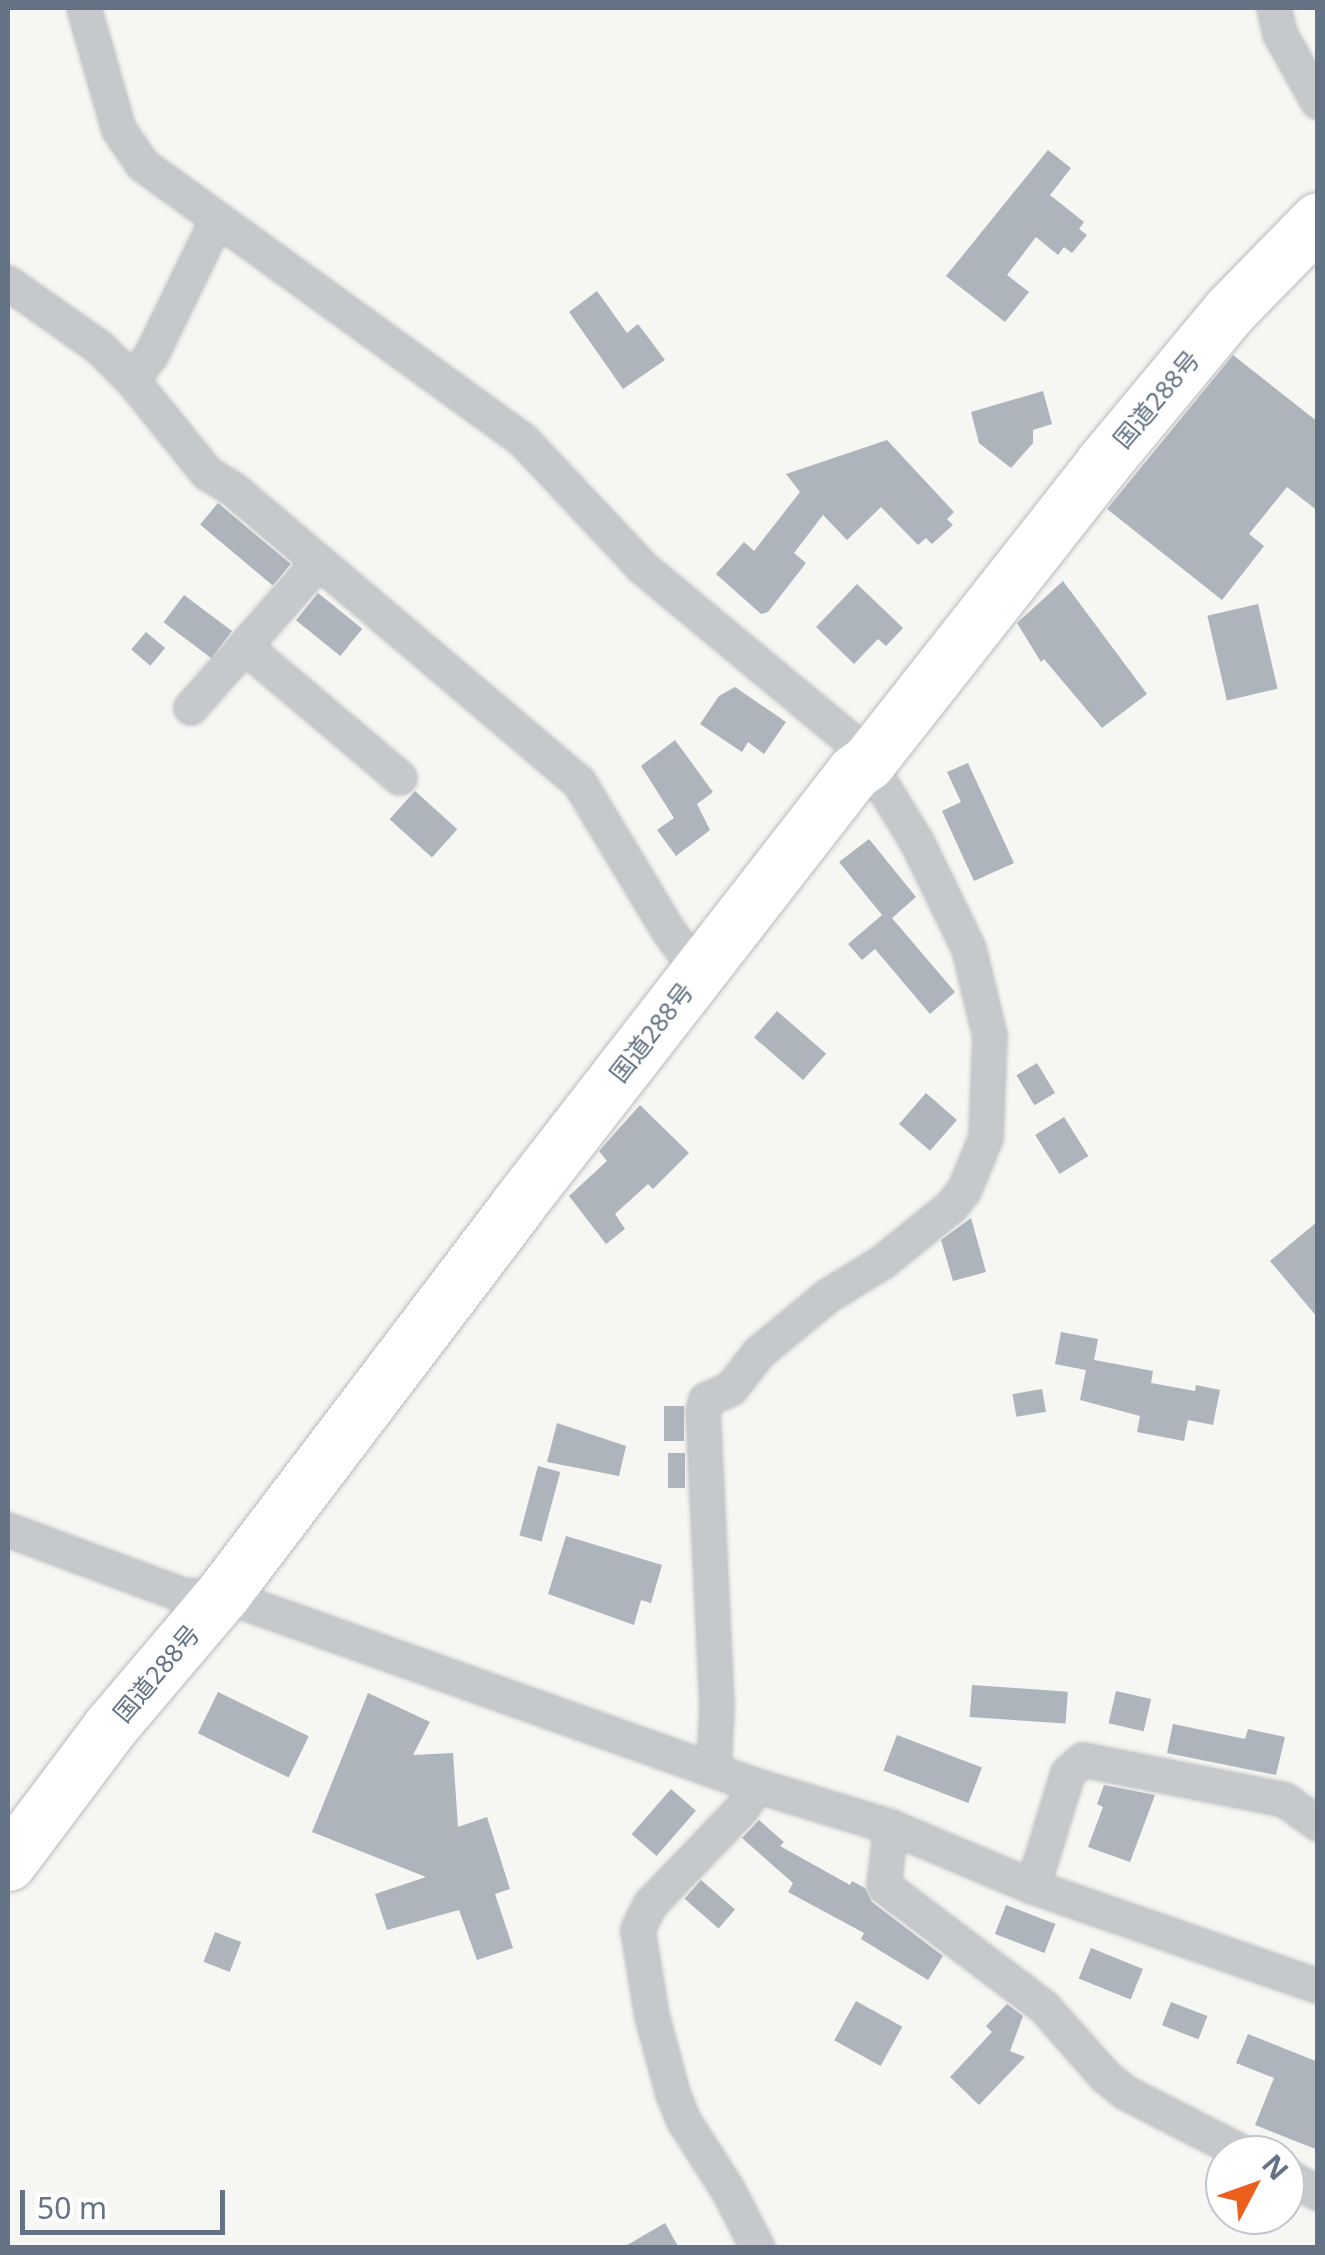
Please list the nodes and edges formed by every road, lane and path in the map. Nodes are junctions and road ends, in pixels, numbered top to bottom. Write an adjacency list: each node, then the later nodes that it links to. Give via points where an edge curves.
1 (84, 8): 5 (street, via 101,78 132,153)
2 (1274, 8): 3 (street, via 1280,34)
3 (1318, 102)
4 (1318, 191): 12 (highway, 国道288号, via 1095,441)
5 (217, 220): 8 (street, via 151,356); 12 (street, via 523,440 643,568)
6 (1318, 220): 12 (highway, 国道288号, via 1229,312)
7 (8, 283): 8 (street, via 82,333)
8 (132, 380): 9 (street, via 196,464)
9 (320, 562): 10 (street); 14 (street, via 589,792)
10 (245, 647): 11 (street); 13 (street)
11 (191, 708)
12 (862, 753): 14 (highway, 国道288号); 17 (street, via 916,842 974,964 990,1036 986,1138 951,1207 784,1330 731,1389 706,1400)
13 (400, 778)
14 (694, 966): 16 (highway, 国道288号)
15 (8, 1530): 16 (street)
16 (203, 1596): 17 (street); 21 (highway, 国道288号); 22 (highway, 国道288号)
17 (714, 1768): 18 (street)
18 (757, 1786): 20 (street); 26 (street, via 650,1905 638,1930 673,2094)
19 (1318, 1824): 23 (street, via 1285,1800 1083,1760 1068,1773)
20 (890, 1827): 23 (street); 25 (street, via 884,1886 1044,2007 1126,2093)
21 (8, 1830)
22 (8, 1863)
23 (1033, 1887): 24 (street)
24 (1318, 1986)
25 (1208, 2135)
26 (758, 2248)

